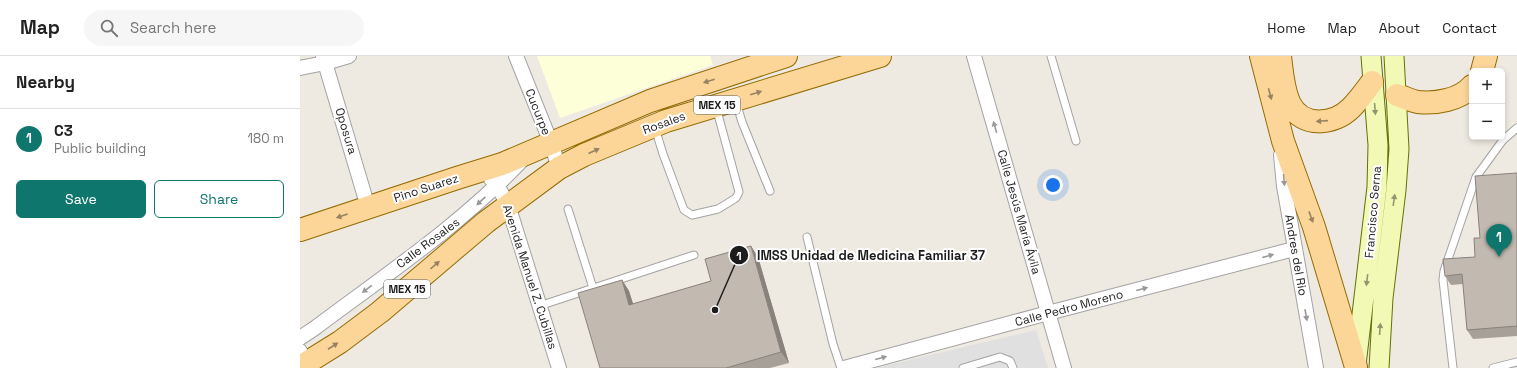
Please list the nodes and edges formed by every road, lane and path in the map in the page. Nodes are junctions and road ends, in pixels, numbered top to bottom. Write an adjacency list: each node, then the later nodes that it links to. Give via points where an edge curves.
1 (348, 56): 12 (street)
2 (516, 56): 23 (street, Cucurpe)
3 (786, 56): 23 (main road, Rosales / MEX 15, one-way to 23, via 748,65 650,101)
4 (880, 56): 18 (main road, Rosales / MEX 15, one-way to 4)
5 (974, 56): 36 (street, Calle Jesús María Ávila, one-way to 5)
6 (1051, 56): 21 (lane)
7 (1261, 56): 22 (main road, one-way to 22)
8 (1280, 56): 15 (main road, one-way to 8, via 1351,109 1340,116 1321,122 1310,121 1301,117 1289,104)
9 (1371, 56): 15 (main road, Francisco Serna)
10 (1394, 56): 17 (main road, Francisco Serna)
11 (1486, 56): 14 (main road)
12 (324, 59): 13 (street); 28 (street, Oposura)
13 (300, 68)
14 (1483, 68)
15 (1372, 82): 40 (main road, Francisco Serna, one-way to 40, via 1378,145 1377,187)
16 (1469, 88): 17 (main road, via 1459,95 1434,102 1417,102)
17 (1397, 95): 47 (main road, Francisco Serna, one-way to 17, via 1399,149)
18 (726, 103): 19 (main road, Rosales / MEX 15); 19 (lane, via 739,192 736,198 718,209 692,215 684,210); 26 (lane, via 742,122)
19 (654, 126): 24 (main road, Rosales / MEX 15, one-way to 19)
20 (1517, 128): 48 (lane, via 1503,140 1476,177 1444,270)
21 (1076, 141)
22 (1283, 141): 32 (street, Andres del Rio, one-way to 32, via 1281,155 1284,186); 40 (main road, one-way to 40, via 1314,227)
23 (551, 143): 24 (street, Cucurpe); 25 (main road, Pino Suarez / MEX 15, via 502,164)
24 (559, 168): 27 (main road, Rosales / MEX 15)
25 (490, 178): 27 (street, Avenida Manuel Z. Cubillas); 28 (main road, Pino Suarez / MEX 15); 37 (street, Calle Rosales, one-way to 37, via 467,214)
26 (770, 191)
27 (508, 205): 35 (street, Avenida Manuel Z. Cubillas); 39 (main road, Calle Rosales / MEX 15, one-way to 27, via 340,342 380,312)
28 (368, 207): 30 (main road, Pino Suarez / MEX 15, one-way to 30)
29 (568, 209): 34 (lane)
30 (300, 230)
31 (807, 237): 42 (lane)
32 (1294, 249): 36 (street, Calle Pedro Moreno, one-way to 32); 46 (street, Andres del Rio, one-way to 46)
33 (694, 255): 34 (lane)
34 (592, 288): 35 (lane)
35 (539, 306): 41 (street, Avenida Manuel Z. Cubillas)
36 (1048, 313): 42 (street, Calle Pedro Moreno, one-way to 36); 45 (street, Calle Jesús María Ávila)
37 (300, 338)
38 (1517, 362): 49 (lane)
39 (303, 363)
40 (1356, 367)
41 (559, 368)
42 (842, 368)
43 (963, 368): 44 (lane, via 1000,357 1010,361)
44 (1013, 368)
45 (1064, 368)
46 (1316, 368)
47 (1378, 368)
48 (1453, 368)
49 (1493, 368)

